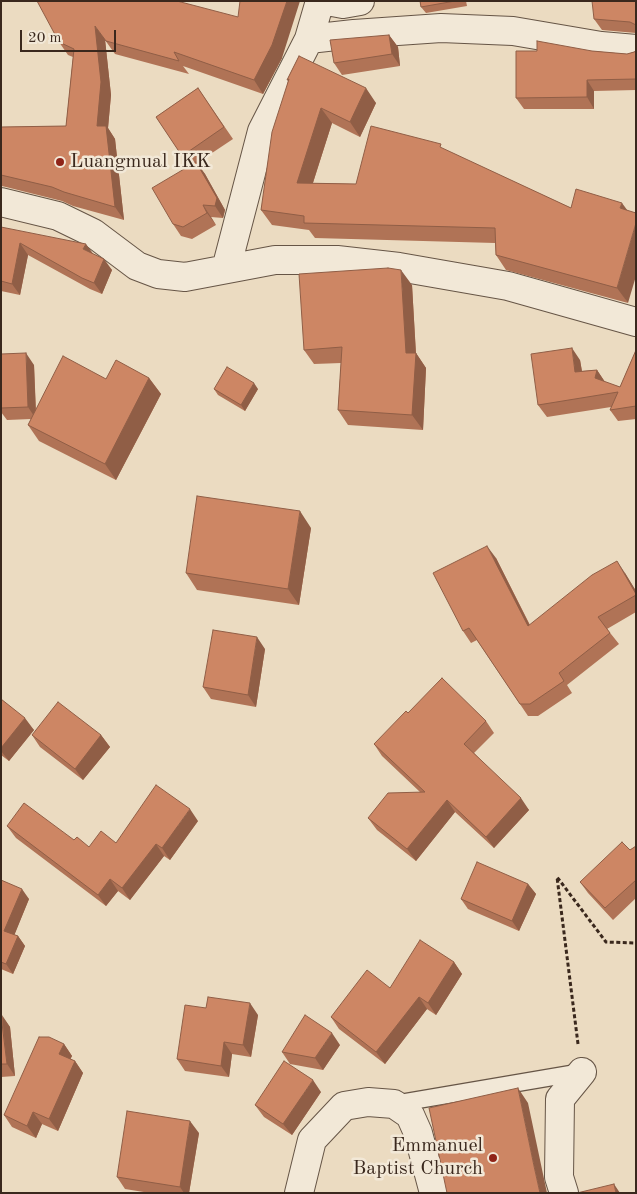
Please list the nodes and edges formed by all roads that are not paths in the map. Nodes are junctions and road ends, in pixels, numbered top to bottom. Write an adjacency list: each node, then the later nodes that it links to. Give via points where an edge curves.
1 (320, 1): 4 (street)
2 (327, 1): 3 (street, via 343,4)
3 (360, 1)
4 (309, 39): 5 (street, via 441,28 512,31); 7 (street, via 262,131)
5 (636, 49)
6 (1, 202): 7 (street, via 58,216 93,233 137,266 158,274 185,277)
7 (226, 269): 8 (street, via 275,260 337,260 399,267 508,286)
8 (636, 322)
9 (582, 1072): 10 (lane); 13 (street, via 560,1099 559,1177)
10 (394, 1104): 11 (street, via 368,1102 344,1106 312,1140); 12 (street, via 410,1115)
11 (299, 1193)
12 (434, 1193)
13 (564, 1193)

